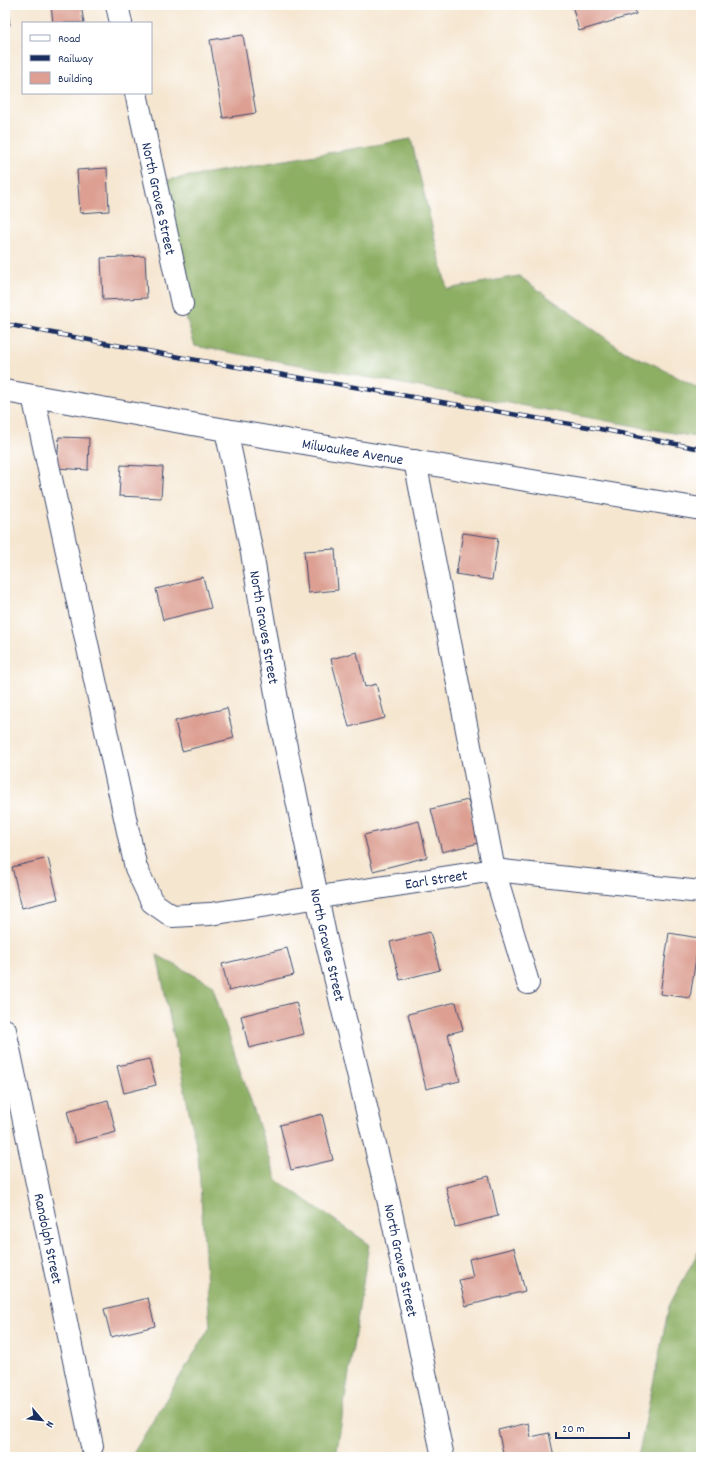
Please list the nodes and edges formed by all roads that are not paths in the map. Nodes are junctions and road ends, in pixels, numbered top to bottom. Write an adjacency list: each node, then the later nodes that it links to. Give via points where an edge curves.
1 (118, 5): 2 (street)
2 (121, 22)
3 (136, 94): 4 (street, North Graves Street)
4 (182, 304)
5 (5, 391): 6 (street, Milwaukee Avenue)
6 (33, 396): 7 (street, Milwaukee Avenue); 12 (street, Earl Street, via 136,868 152,902 172,916 210,914)
7 (226, 430): 8 (street, Milwaukee Avenue); 12 (street, North Graves Street, via 252,553 281,723)
8 (415, 461): 9 (street, Milwaukee Avenue); 10 (street)
9 (701, 509)
10 (494, 870): 11 (street, Earl Street); 12 (street, Earl Street); 13 (street)
11 (701, 892)
12 (317, 897): 16 (street, North Graves Street, via 389,1203)
13 (528, 983)
14 (5, 1030): 15 (street, Randolph Street)
15 (92, 1446)
16 (443, 1457)

